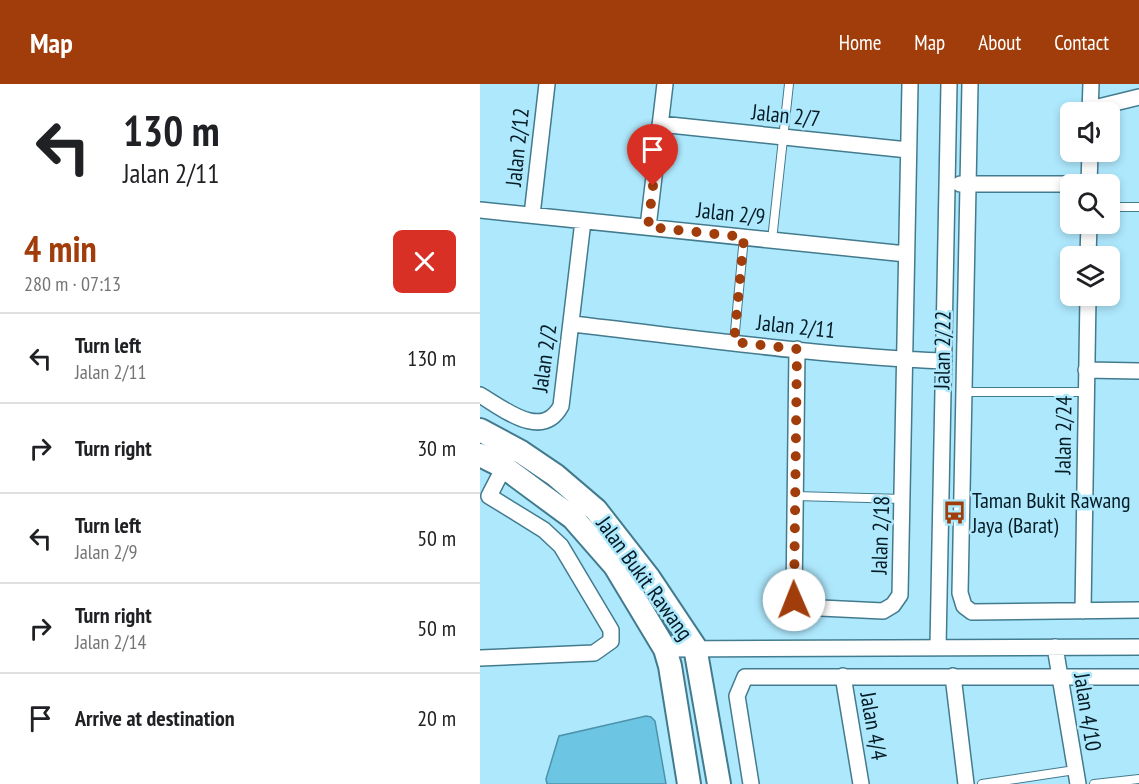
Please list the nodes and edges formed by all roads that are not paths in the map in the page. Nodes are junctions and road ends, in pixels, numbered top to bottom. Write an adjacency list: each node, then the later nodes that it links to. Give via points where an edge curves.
1 (547, 84): 20 (street, Jalan 2/12)
2 (665, 84): 11 (street)
3 (789, 84): 12 (lane)
4 (910, 84): 13 (street, Jalan 2/18)
5 (950, 84): 14 (street)
6 (970, 84): 15 (street, Jalan 2/22)
7 (1091, 84): 9 (street)
8 (1139, 97): 10 (street)
9 (1090, 102)
10 (1120, 102)
11 (660, 124): 12 (street, Jalan 2/7); 22 (street)
12 (783, 138): 13 (street, Jalan 2/7); 24 (lane)
13 (908, 150): 25 (street, Jalan 2/18)
14 (948, 184): 15 (street); 31 (street)
15 (968, 184): 16 (street); 34 (street, Jalan 2/22)
16 (1060, 184)
17 (1120, 207): 18 (lane)
18 (1139, 207)
19 (480, 210): 20 (street, Jalan 2/9)
20 (532, 215): 21 (street, Jalan 2/9)
21 (583, 221): 22 (street, Jalan 2/9); 27 (street, Jalan 2/2)
22 (648, 227): 23 (street, Jalan 2/9)
23 (744, 237): 24 (street, Jalan 2/9); 28 (lane)
24 (772, 240): 25 (street, Jalan 2/9)
25 (906, 254): 30 (street, Jalan 2/18)
26 (1088, 306): 32 (street, Jalan 2/24)
27 (572, 324): 28 (street, Jalan 2/11); 36 (street, Jalan 2/2, via 561,406 555,416 535,423)
28 (734, 342): 29 (street, Jalan 2/11)
29 (797, 349): 30 (street, Jalan 2/11); 41 (street)
30 (904, 359): 31 (street, Jalan 2/11); 42 (street, Jalan 2/18)
31 (944, 361): 46 (street)
32 (1086, 370): 33 (street); 35 (street, Jalan 2/24)
33 (1139, 371)
34 (963, 392): 35 (lane); 44 (street, Jalan 2/22, via 960,593 964,606 972,612)
35 (1086, 392): 44 (street, Jalan 2/24)
36 (480, 395)
37 (480, 430): 45 (street, Jalan Bukit Rawang, via 521,452 596,510 650,578)
38 (480, 454): 39 (street, Jalan Bukit Rawang)
39 (504, 467): 40 (street); 49 (street, Jalan Bukit Rawang, via 573,518 615,566)
40 (484, 494): 50 (street, via 544,530 561,546 612,637 591,653)
41 (795, 496): 42 (lane); 42 (street, Jalan 2/18, via 794,600 800,608 883,611 900,595)
42 (903, 499)
43 (1139, 610): 44 (street)
44 (1083, 611)
45 (695, 647): 46 (street); 49 (street); 58 (street, Jalan Bukit Rawang)
46 (938, 647): 47 (street)
47 (1055, 647): 48 (street); 53 (street, Jalan 4/10)
48 (1139, 647)
49 (665, 648): 57 (street, Jalan Bukit Rawang)
50 (480, 658)
51 (843, 676): 52 (street); 59 (street, via 745,677 737,696); 60 (street, Jalan 4/4)
52 (953, 676): 53 (street); 61 (street)
53 (1060, 676): 54 (street); 55 (street, Jalan 4/10)
54 (1139, 677)
55 (1076, 777): 62 (lane)
56 (1139, 779): 63 (lane)
57 (689, 784)
58 (719, 784)
59 (751, 784)
60 (861, 784)
61 (966, 784)
62 (982, 784)
63 (1094, 784)

